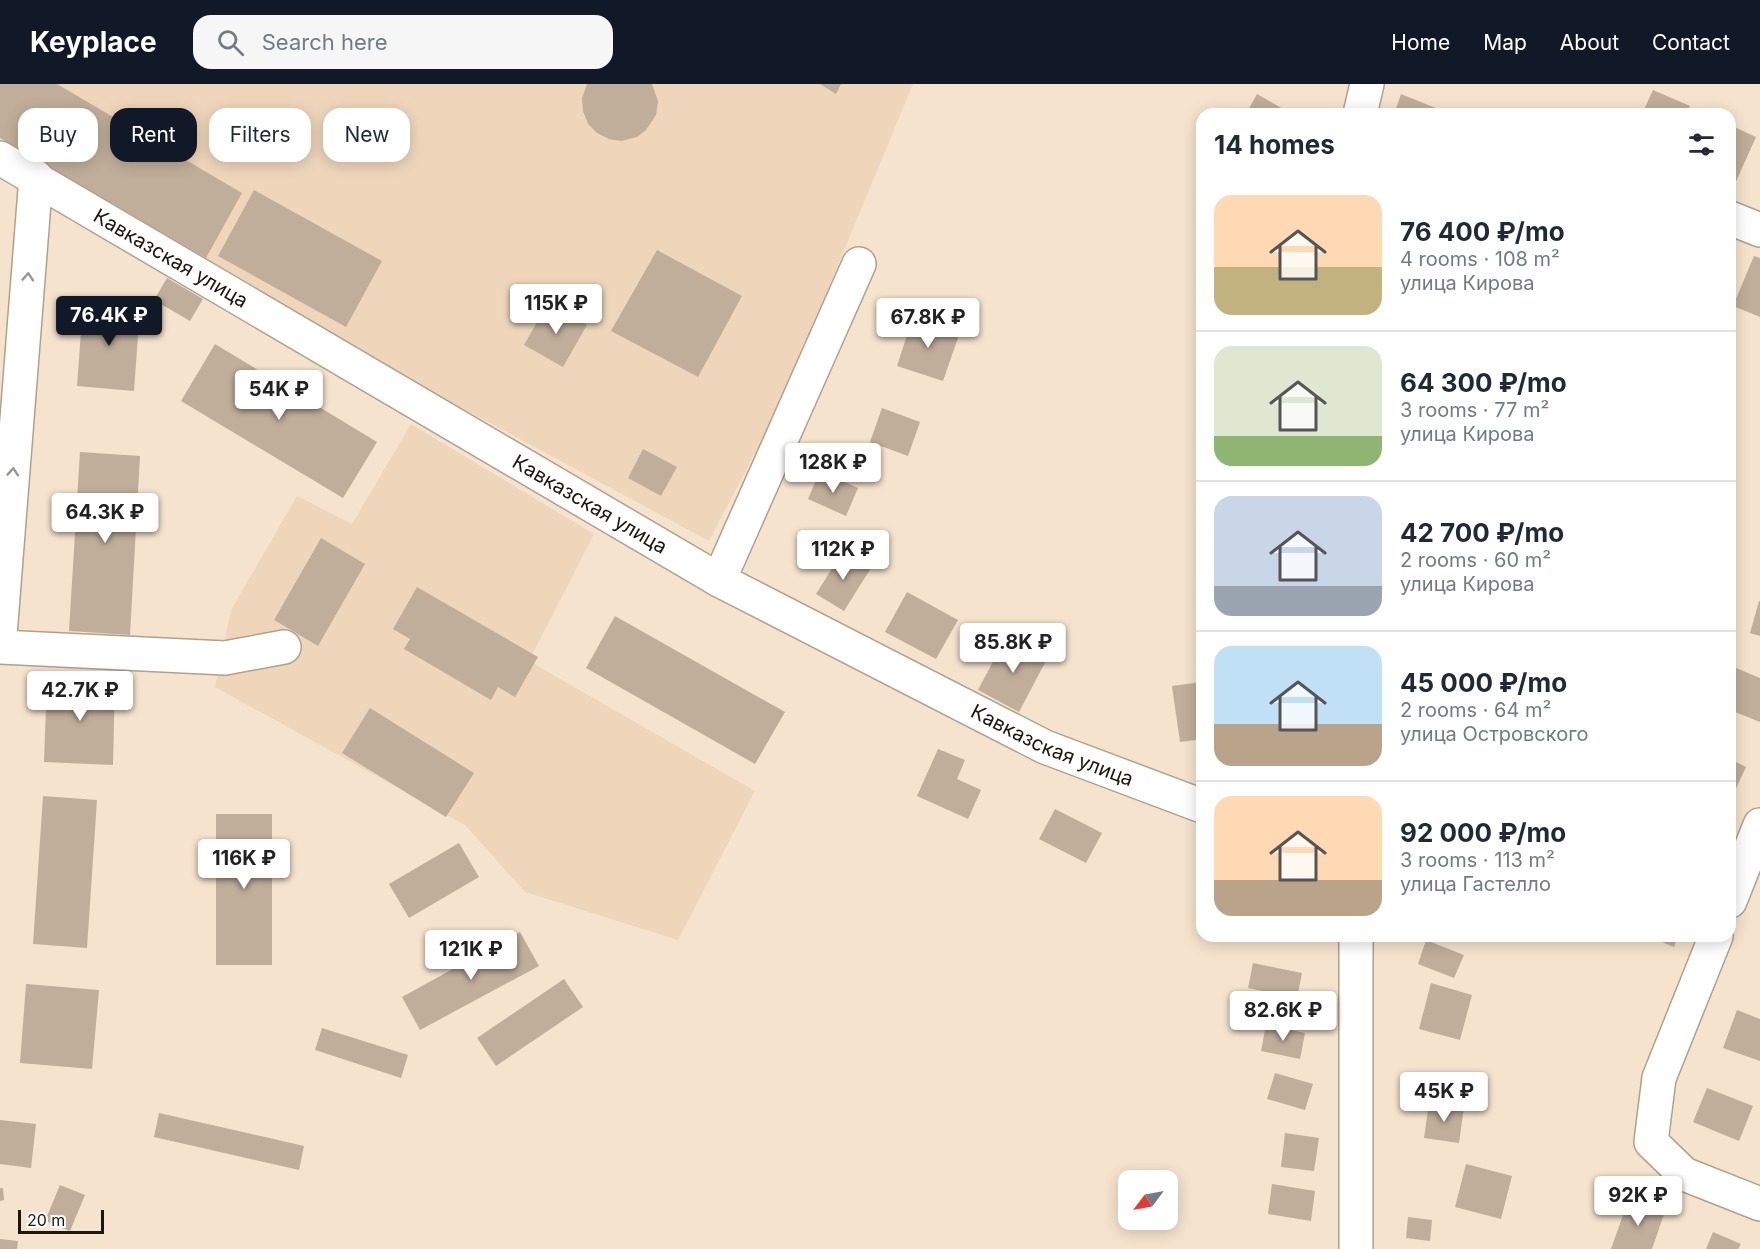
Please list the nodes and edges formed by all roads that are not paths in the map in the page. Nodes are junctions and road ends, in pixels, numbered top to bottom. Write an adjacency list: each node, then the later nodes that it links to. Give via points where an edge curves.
1 (1367, 84): 2 (street)
2 (1361, 108)
3 (0, 158): 4 (street, Кавказская улица)
4 (36, 177): 8 (street, Кавказская улица); 9 (street, one-way to 4)
5 (1736, 220): 6 (street)
6 (1760, 230)
7 (859, 264): 8 (street)
8 (719, 579): 12 (street, Кавказская улица, via 1045,747)
9 (0, 635)
10 (0, 647): 11 (street, via 225,658)
11 (284, 647)
12 (1196, 804)
13 (1760, 825): 14 (street)
14 (1736, 886)
15 (1356, 942): 18 (street)
16 (1714, 942): 17 (street, via 1659,1078 1651,1142 1684,1174)
17 (1760, 1204)
18 (1356, 1249)

